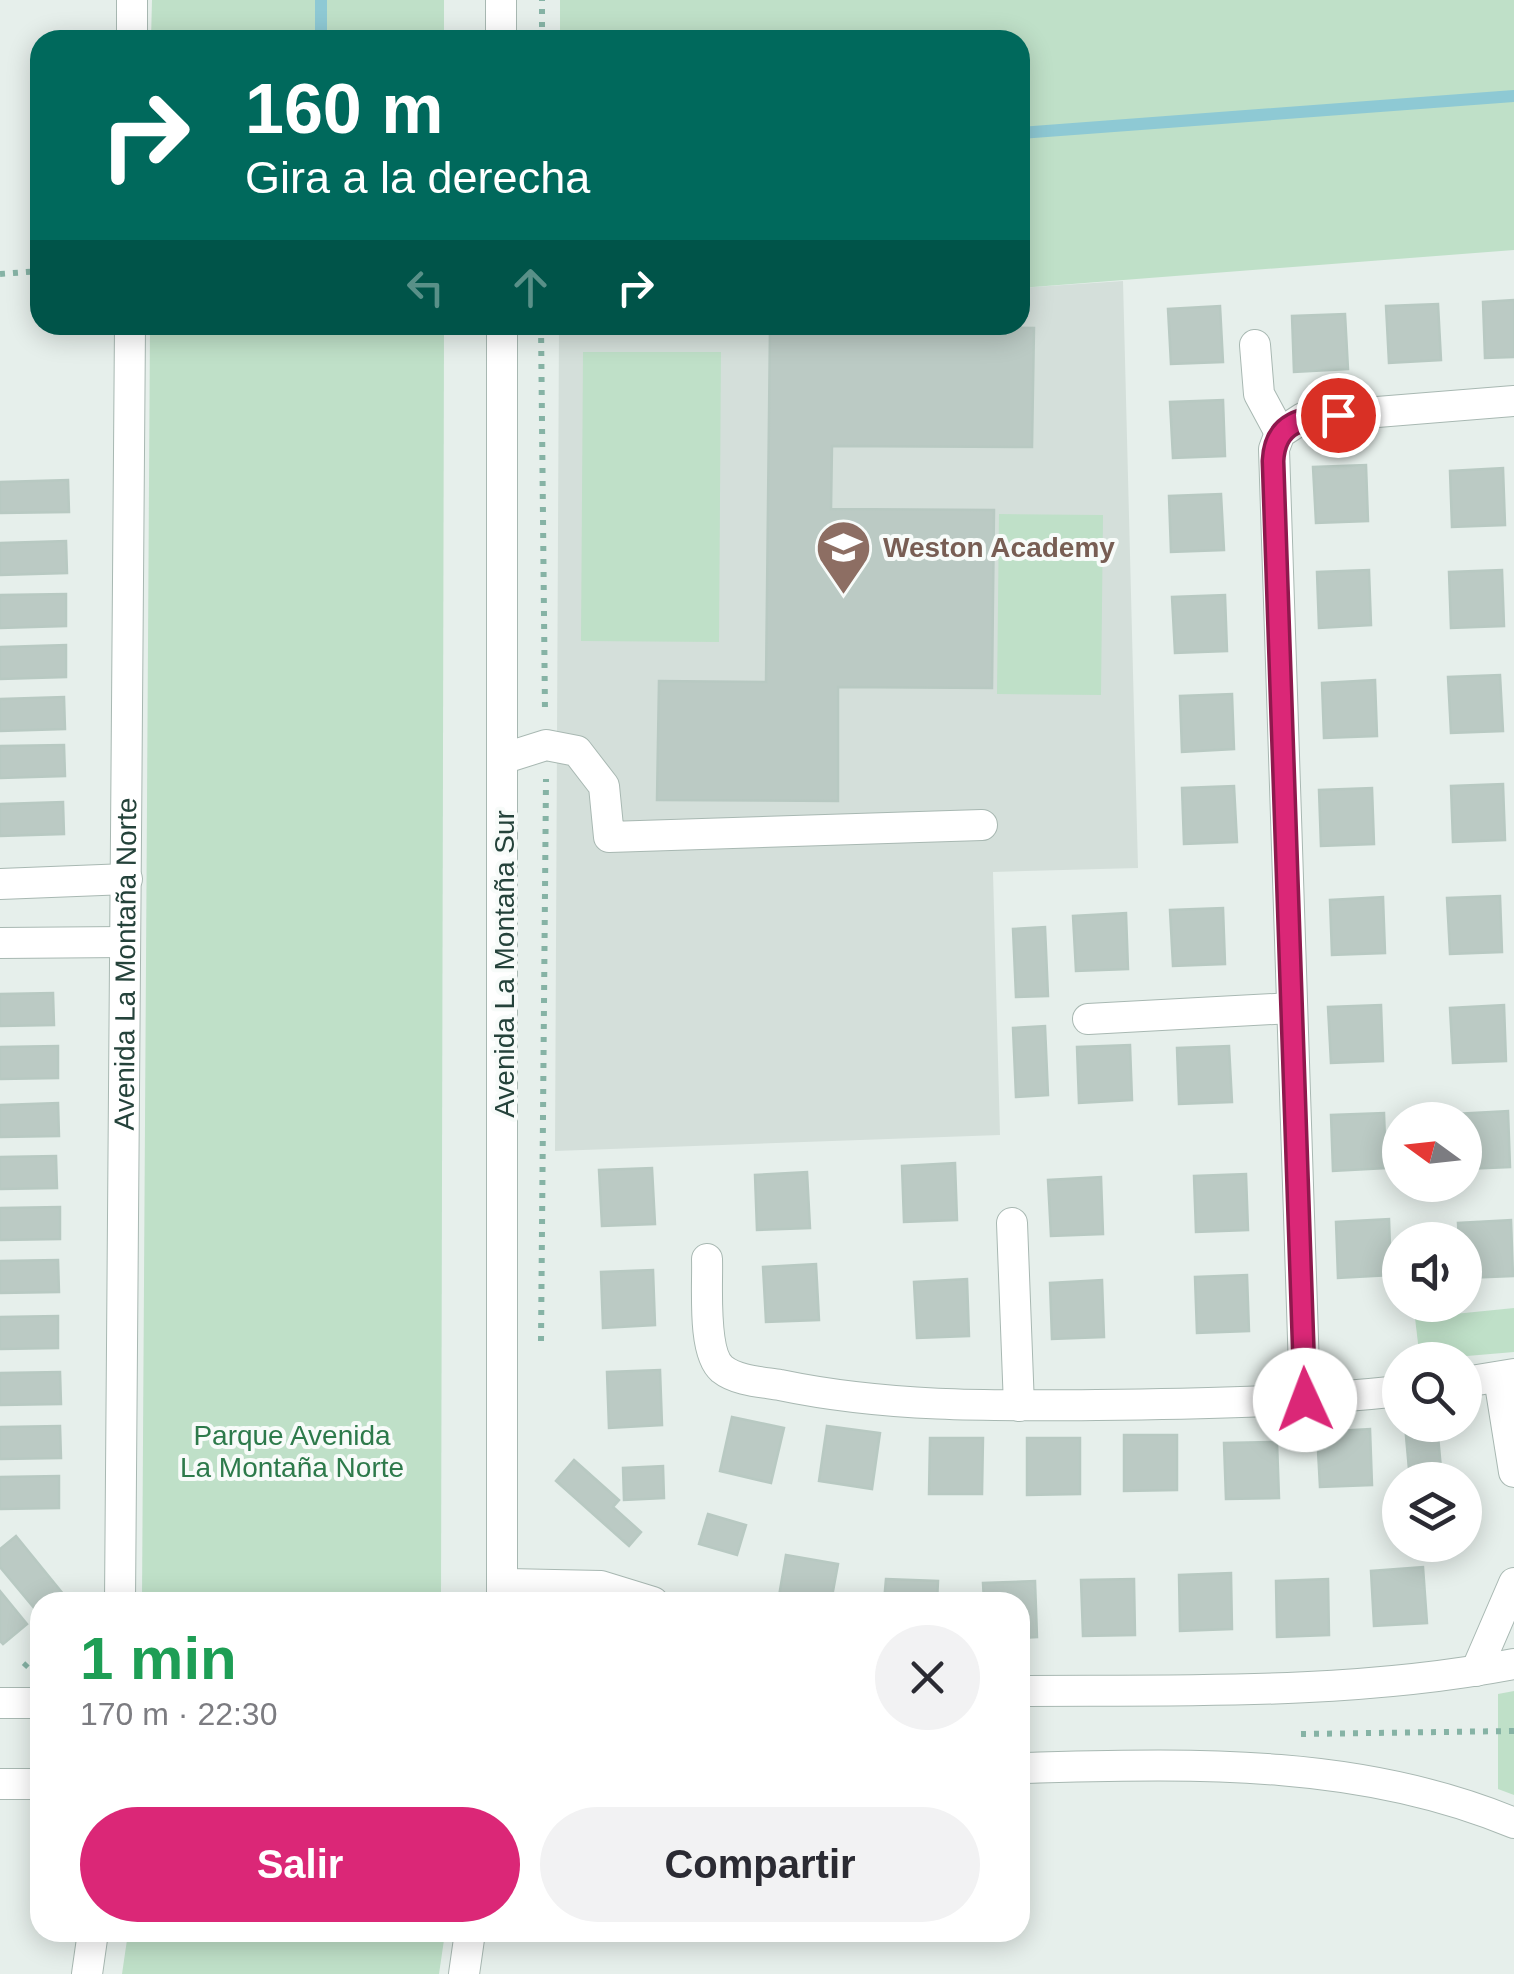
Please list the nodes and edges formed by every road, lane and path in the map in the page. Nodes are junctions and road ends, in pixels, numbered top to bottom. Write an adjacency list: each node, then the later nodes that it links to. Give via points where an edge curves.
1 (132, 0): 4 (street)
2 (501, 0): 5 (street)
3 (542, 0): 6 (path)
4 (132, 30)
5 (501, 30)
6 (542, 30)
7 (30, 272): 8 (path)
8 (0, 274)
9 (130, 335): 18 (street, Avenida La Montaña Norte)
10 (502, 335): 16 (street, Avenida La Montaña Sur)
11 (541, 335): 15 (path)
12 (1255, 345): 14 (street, via 1259,394)
13 (1514, 401): 14 (street, via 1303,418)
14 (1280, 433): 22 (street, via 1273,461)
15 (546, 745): 16 (street); 17 (street, via 578,751 598,775 607,798 608,837); 26 (path)
16 (505, 758): 34 (street, Avenida La Montaña Sur)
17 (982, 825)
18 (127, 879): 19 (street); 20 (street, Avenida La Montaña Norte)
19 (0, 884)
20 (125, 942): 21 (street); 33 (street, Avenida La Montaña Norte)
21 (0, 943)
22 (1292, 1008): 23 (street); 29 (street)
23 (1088, 1019)
24 (1012, 1223): 30 (street)
25 (708, 1259): 30 (street, via 712,1357 725,1372 879,1403)
26 (541, 1350)
27 (1506, 1376): 31 (street)
28 (1382, 1393): 29 (street)
29 (1305, 1400): 30 (street)
30 (1020, 1406)
31 (1514, 1472)
32 (1514, 1583): 38 (street)
33 (120, 1592)
34 (503, 1592)
35 (517, 1592): 36 (street, via 601,1586)
36 (619, 1592)
37 (1514, 1664): 38 (street)
38 (1476, 1671): 39 (street, via 1276,1687)
39 (1030, 1691)
40 (0, 1703): 41 (street)
41 (30, 1703)
42 (1030, 1768): 45 (street, via 1208,1764 1316,1773 1420,1792)
43 (0, 1784): 44 (street)
44 (30, 1784)
45 (1514, 1823)
46 (92, 1942): 48 (street)
47 (469, 1942): 49 (street)
48 (88, 1974)
49 (464, 1974)

